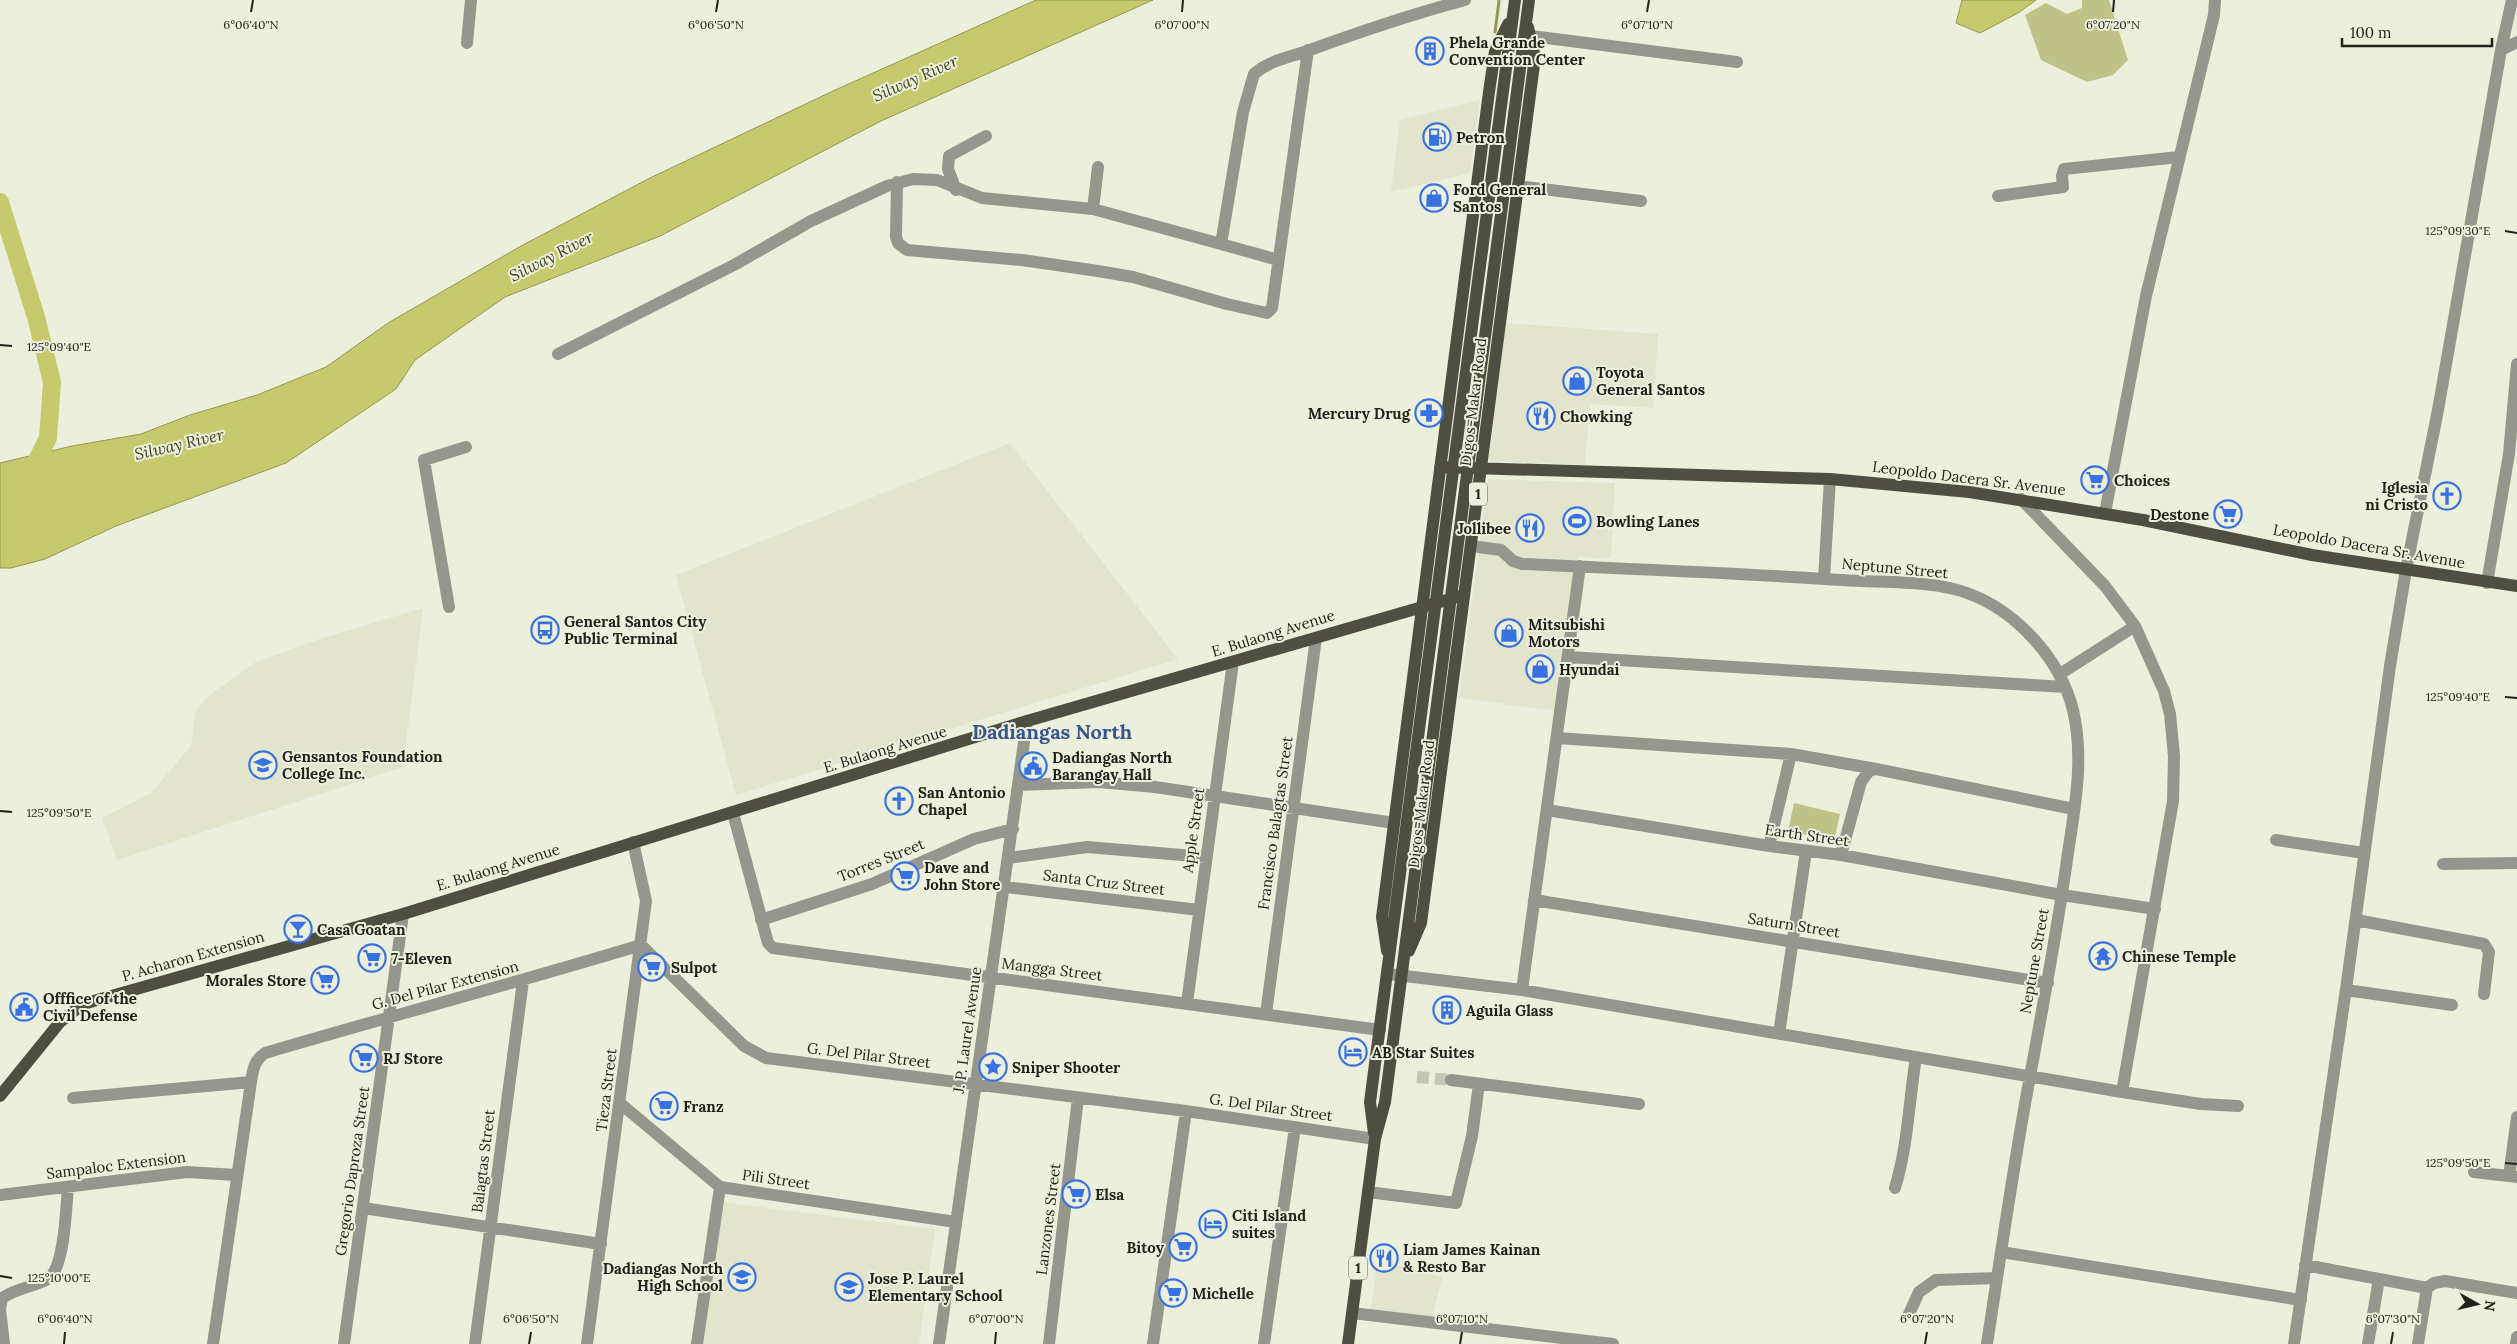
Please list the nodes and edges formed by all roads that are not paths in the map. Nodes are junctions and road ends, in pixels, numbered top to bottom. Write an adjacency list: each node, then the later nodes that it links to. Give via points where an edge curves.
1 (471, 0): 11 (street)
2 (1465, 0): 12 (street, via 1403,17)
3 (1515, 0): 7 (main road, Digos-Makar Road / 1)
4 (1529, 0): 8 (main road, Digos-Makar Road / 1)
5 (2215, 0): 16 (street)
6 (2512, 0): 13 (street)
7 (1512, 15): 29 (main road, Digos-Makar Road / 1, via 1495,51); 81 (main road, Digos-Makar Road / 1)
8 (1526, 17): 9 (main road, Digos-Makar Road / 1); 82 (main road, Digos-Makar Road / 1)
9 (1531, 36): 14 (street); 19 (main road, Digos-Makar Road / 1, via 1535,57)
10 (2517, 42): 13 (street)
11 (467, 43)
12 (1308, 50): 24 (street, via 1271,63 1254,74 1250,81); 25 (street)
13 (2501, 50): 36 (street, via 2438,410)
14 (1737, 62)
15 (986, 136): 20 (street, via 949,156 948,169)
16 (2180, 157): 21 (street, via 2064,169 2063,187); 33 (street, via 2146,296)
17 (1098, 167): 23 (street)
18 (897, 182): 20 (street, via 926,178); 25 (street, via 896,237 901,247 915,252 1022,260 1107,272 1263,314 1272,308); 26 (street, via 811,221 734,265)
19 (1518, 186): 22 (street); 30 (main road, Digos-Makar Road / 1)
20 (956, 190): 23 (street, via 982,198)
21 (1998, 196)
22 (1641, 201)
23 (1093, 209): 24 (street)
24 (1221, 244): 25 (street)
25 (1278, 260)
26 (558, 354)
27 (2517, 364): 38 (street, via 2508,454)
28 (466, 447): 42 (street, via 424,460)
29 (1440, 467): 30 (main road, Leopoldo Dacera Sr. Avenue); 41 (main road, Digos-Makar Road / 1)
30 (1481, 468): 31 (main road, Leopoldo Dacera Sr. Avenue); 34 (main road, Digos-Makar Road / 1)
31 (1830, 479): 32 (main road, Leopoldo Dacera Sr. Avenue); 37 (street)
32 (2022, 499): 33 (main road, Leopoldo Dacera Sr. Avenue); 43 (street, via 2105,586)
33 (2105, 513): 36 (main road, Leopoldo Dacera Sr. Avenue, via 2294,552)
34 (1471, 546): 35 (street, Neptune Street, via 1501,550 1522,564); 40 (main road, Digos-Makar Road / 1)
35 (1580, 566): 37 (street, Neptune Street); 45 (street)
36 (2406, 570): 38 (main road, Leopoldo Dacera Sr. Avenue); 65 (street)
37 (1824, 579): 47 (street, Neptune Street, via 1937,587 1968,593 1999,609 2018,624 2045,652)
38 (2487, 583): 39 (main road, Leopoldo Dacera Sr. Avenue)
39 (2517, 586)
40 (1464, 594): 41 (main road, E. Bulaong Avenue); 82 (main road, Digos-Makar Road / 1, via 1421,923)
41 (1422, 605): 44 (main road, E. Bulaong Avenue); 59 (main road, Digos-Makar Road / 1)
42 (449, 607)
43 (2135, 626): 47 (street); 74 (street, via 2164,691 2174,756 2174,801)
44 (1316, 638): 46 (main road, E. Bulaong Avenue); 55 (street, Francisco Balagtas Street)
45 (1568, 657): 48 (street); 50 (street)
46 (1233, 662): 49 (main road, E. Bulaong Avenue); 54 (street, Apple Street)
47 (2060, 674): 48 (street, Neptune Street)
48 (2065, 687): 56 (street, Neptune Street, via 2078,737)
49 (1026, 721): 53 (street, J. P. Laurel Avenue); 58 (main road, E. Bulaong Avenue)
50 (1557, 738): 51 (street); 57 (street)
51 (1791, 754): 52 (street); 63 (street)
52 (1876, 769): 56 (street); 66 (street, via 1869,771 1861,782)
53 (1019, 785): 54 (street, via 1099,782); 60 (street, J. P. Laurel Avenue)
54 (1214, 796): 55 (street); 68 (street, Apple Street)
55 (1294, 809): 59 (street); 91 (street, Francisco Balagtas Street)
56 (2074, 809): 72 (street, Neptune Street)
57 (1547, 810): 63 (street, Earth Street); 73 (street)
58 (733, 813): 62 (main road, E. Bulaong Avenue); 77 (street, Mangga Street)
59 (1394, 823): 81 (main road, Digos-Makar Road / 1, via 1382,918)
60 (1013, 829): 67 (street, J. P. Laurel Avenue); 77 (street, Torres Street, via 974,839 872,884)
61 (2276, 840): 65 (street)
62 (633, 842): 76 (main road, E. Bulaong Avenue); 80 (street, Tieza Street, via 646,901)
63 (1769, 846): 64 (street, Earth Street)
64 (1806, 852): 66 (street, Earth Street); 79 (street)
65 (2364, 853): 78 (street)
66 (1842, 855): 72 (street, Earth Street)
67 (1009, 858): 68 (street, via 1086,847); 71 (street, J. P. Laurel Avenue)
68 (1206, 858): 75 (street, Apple Street)
69 (2517, 863): 70 (street)
70 (2443, 864)
71 (1005, 887): 75 (street, Santa Cruz Street); 83 (street, J. P. Laurel Avenue)
72 (2062, 895): 74 (street, Earth Street); 85 (street, Neptune Street)
73 (1534, 900): 79 (street, Saturn Street); 86 (street)
74 (2155, 909): 101 (street)
75 (1199, 910): 89 (street, Apple Street)
76 (403, 914): 92 (street, Gregorio Daproza Street); 102 (main road, P. Acharon Extension, via 83,1004 60,1022)
77 (761, 920): 83 (street, Mangga Street, via 768,943 773,948)
78 (2356, 920): 87 (street); 88 (street, via 2484,944 2489,952)
79 (1792, 941): 85 (street, Saturn Street); 94 (street)
80 (640, 945): 84 (street, G. Del Pilar Extension); 100 (street, G. Del Pilar Street, via 744,1046 759,1056); 105 (street, Tieza Street)
81 (1388, 970): 82 (street); 93 (main road, Digos-Makar Road / 1)
82 (1402, 972): 86 (street); 111 (main road, Digos-Makar Road / 1, via 1385,1102)
83 (991, 978): 89 (street, Mangga Street); 100 (street, J. P. Laurel Avenue)
84 (522, 981): 92 (street, G. Del Pilar Extension); 122 (street, Balagtas Street)
85 (2048, 983): 96 (street, Neptune Street)
86 (1522, 990): 94 (street)
87 (2346, 990): 90 (street); 125 (street)
88 (2484, 994)
89 (1187, 1003): 91 (street, Mangga Street)
90 (2452, 1005)
91 (1266, 1014): 93 (street, Mangga Street)
92 (390, 1016): 98 (street, G. Del Pilar Extension, via 265,1053 254,1064); 120 (street, Gregorio Daproza Street)
93 (1380, 1030): 111 (main road, Digos-Makar Road / 1, via 1370,1102)
94 (1779, 1034): 95 (street)
95 (1916, 1056): 96 (street); 117 (street, via 1909,1125)
96 (2030, 1076): 101 (street); 124 (street, Neptune Street)
97 (1451, 1080): 99 (street)
98 (251, 1082): 103 (street); 113 (street)
99 (1479, 1084): 106 (street); 118 (street, via 1472,1136 1456,1203)
100 (976, 1085): 104 (street, G. Del Pilar Street); 121 (street, J. P. Laurel Avenue)
101 (2122, 1092): 107 (street)
102 (0, 1096)
103 (73, 1098)
104 (1078, 1098): 108 (street, G. Del Pilar Street); 141 (street, Lanzones Street)
105 (621, 1104): 116 (street, Pili Street); 123 (street, Tieza Street)
106 (1639, 1104)
107 (2238, 1106)
108 (1186, 1111): 110 (street, G. Del Pilar Street); 142 (street)
109 (2517, 1117): 114 (street)
110 (1295, 1127): 111 (street, G. Del Pilar Street); 143 (street)
111 (1375, 1139): 118 (main road, Digos-Makar Road / 1)
112 (2474, 1172): 114 (street)
113 (236, 1175): 115 (street, Sampaloc Extension, via 187,1172); 135 (street)
114 (2513, 1176)
115 (68, 1187): 119 (street, Sampaloc Extension); 134 (street, via 57,1270 36,1285 12,1291 2,1298)
116 (720, 1187): 121 (street, Pili Street); 139 (street)
117 (1895, 1188)
118 (1368, 1192): 131 (main road, Digos-Makar Road / 1)
119 (0, 1195)
120 (363, 1208): 122 (street); 136 (street, Gregorio Daproza Street)
121 (956, 1222): 140 (street, J. P. Laurel Avenue)
122 (491, 1228): 123 (street); 137 (street, Balagtas Street)
123 (601, 1244): 138 (street, Tieza Street)
124 (2001, 1252): 126 (street, Neptune Street); 130 (street)
125 (2306, 1264): 127 (street); 130 (street)
126 (1997, 1278): 132 (street, via 1936,1280 1920,1292); 146 (street, Neptune Street)
127 (2379, 1279): 128 (street); 148 (street)
128 (2427, 1288): 129 (street, via 2434,1283 2445,1282); 149 (street)
129 (2517, 1293)
130 (2301, 1300): 147 (street)
131 (1352, 1313): 144 (main road, Digos-Makar Road / 1); 145 (street)
132 (1909, 1314)
133 (2517, 1337): 150 (street)
134 (4, 1344)
135 (213, 1344)
136 (344, 1344)
137 (475, 1344)
138 (587, 1344)
139 (697, 1344)
140 (939, 1344)
141 (1049, 1344)
142 (1153, 1344)
143 (1264, 1344)
144 (1348, 1344)
145 (1613, 1344)
146 (1987, 1344)
147 (2294, 1344)
148 (2368, 1344)
149 (2418, 1344)
150 (2516, 1344)

